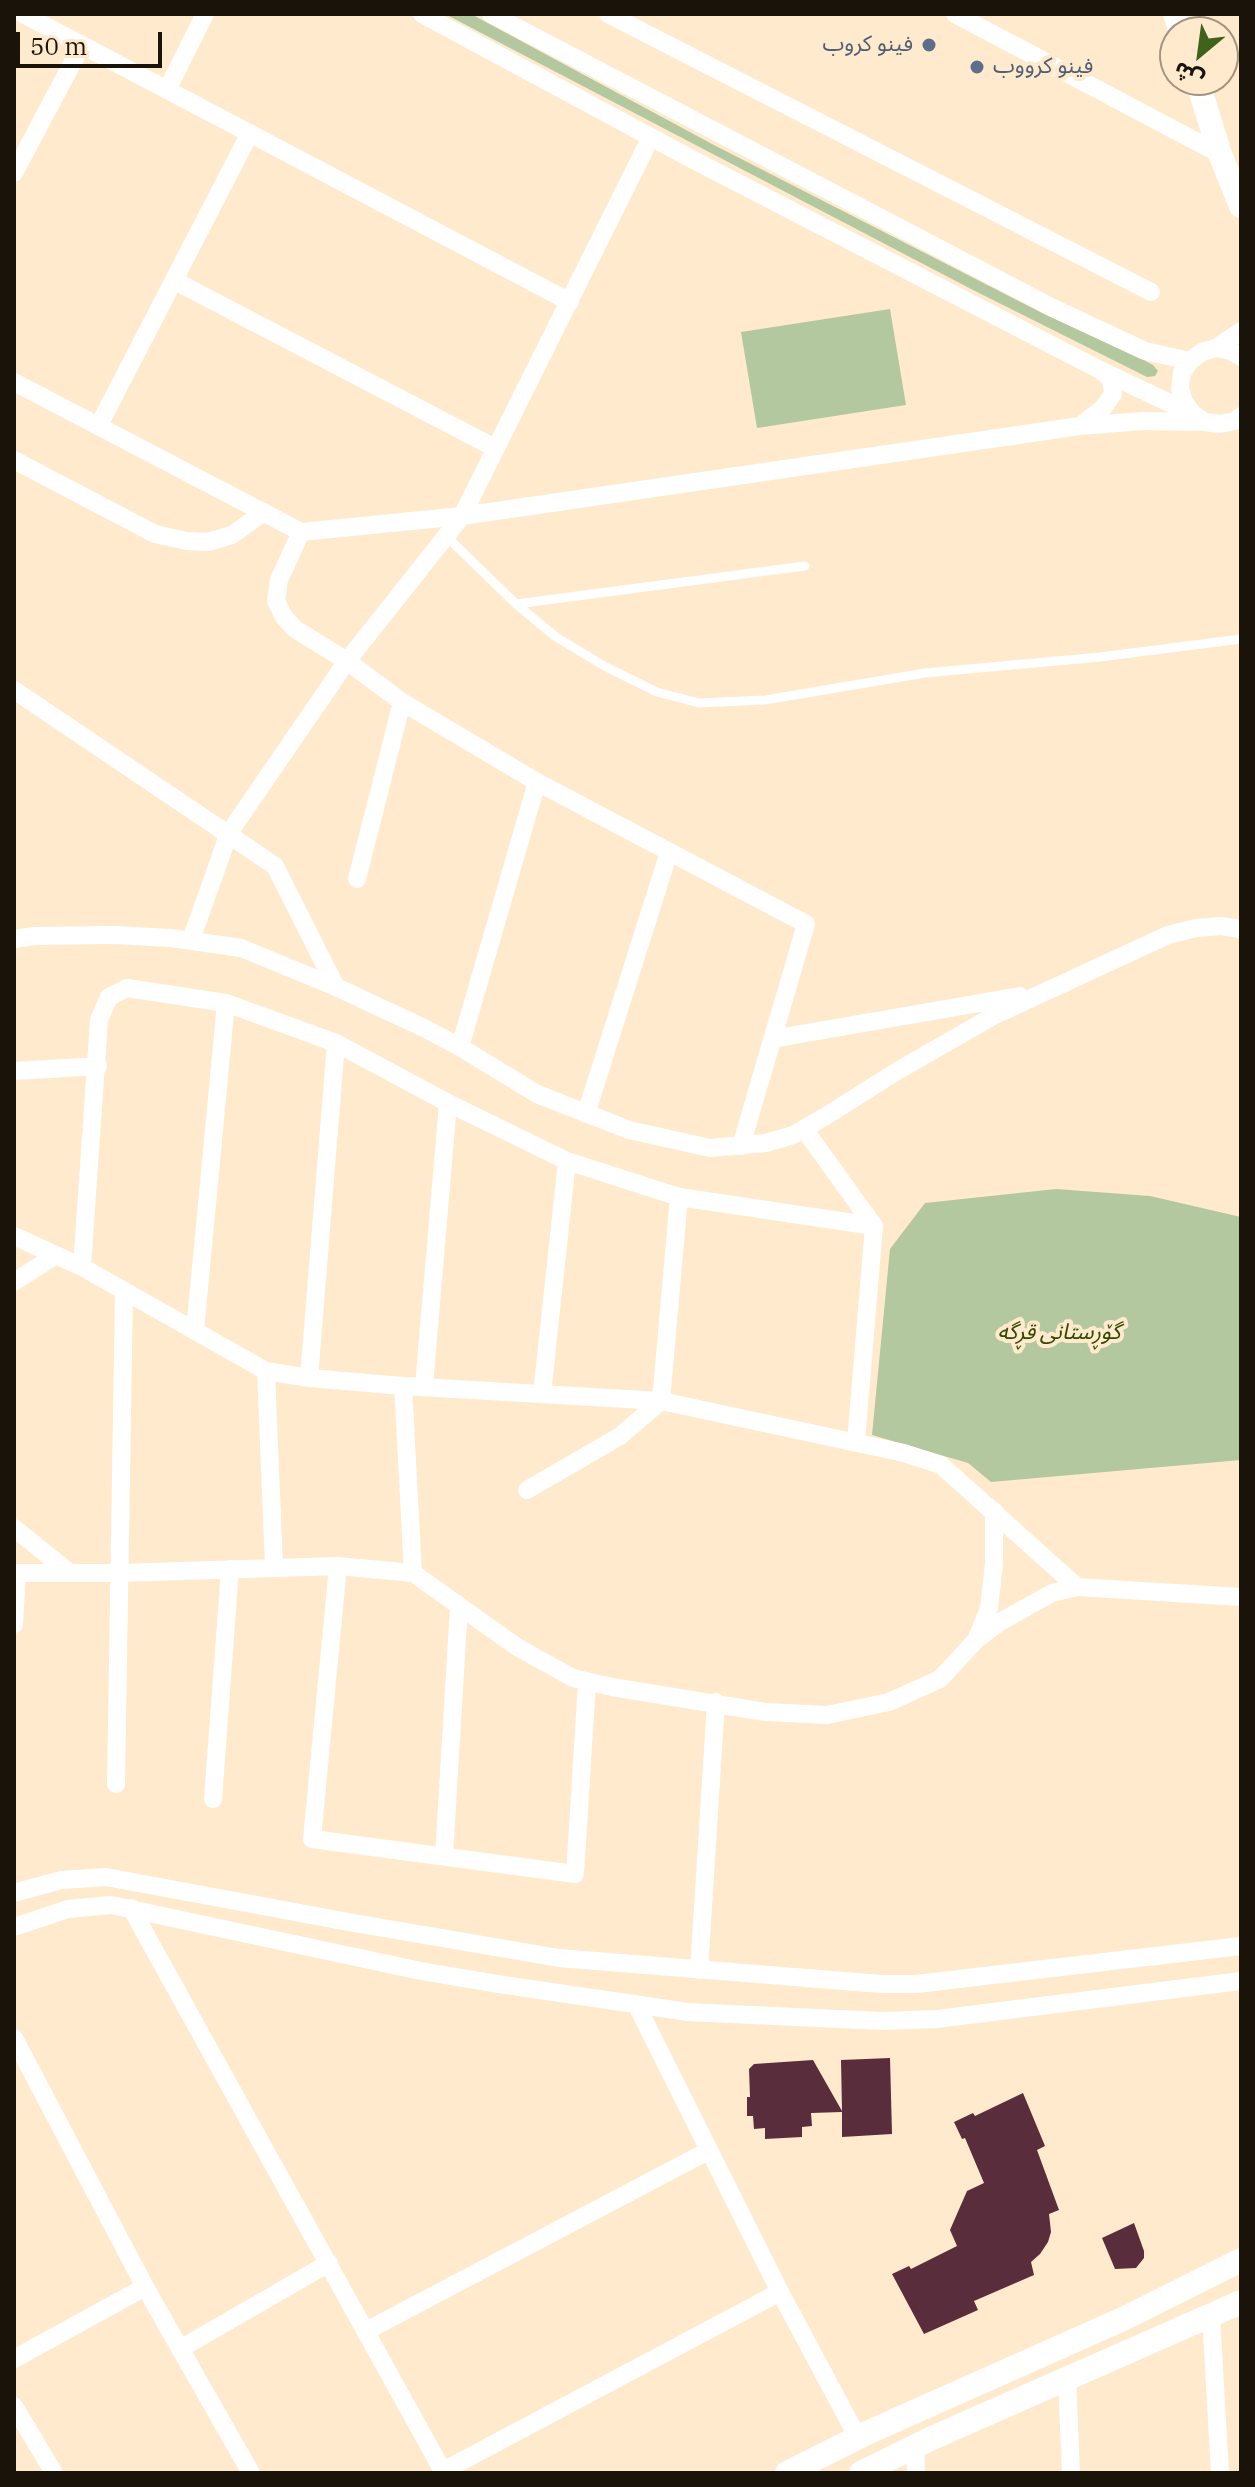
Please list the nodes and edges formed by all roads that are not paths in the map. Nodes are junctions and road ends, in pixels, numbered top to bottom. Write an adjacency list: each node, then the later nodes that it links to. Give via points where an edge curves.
1 (23, 14): 7 (street)
2 (205, 14): 8 (street)
3 (422, 14): 11 (street)
4 (491, 14): 21 (street, via 1053,308 1145,351)
5 (608, 14): 16 (street)
6 (955, 14): 12 (street)
7 (82, 45): 8 (street); 13 (street)
8 (167, 90): 10 (street)
9 (1202, 96): 12 (street)
10 (250, 133): 15 (street); 17 (street)
11 (651, 137): 17 (street); 22 (street)
12 (1220, 154): 14 (street)
13 (14, 173)
14 (1241, 206)
15 (175, 281): 26 (street); 29 (street)
16 (1151, 292)
17 (570, 302): 29 (street)
18 (1241, 331): 19 (street)
19 (1216, 348): 20 (street); 21 (street)
20 (1241, 357)
21 (1190, 361): 25 (street, via 1180,388 1184,402)
22 (1102, 371): 25 (street); 27 (street, via 1111,379 1113,394)
23 (14, 382): 26 (street)
24 (1241, 416): 25 (street)
25 (1206, 420): 27 (street); 28 (street)
26 (99, 425): 31 (street)
27 (1080, 426): 32 (street)
28 (1241, 431)
29 (495, 448): 32 (street)
30 (14, 460): 31 (street, via 155,534 187,541 232,535)
31 (264, 512): 33 (street)
32 (462, 516): 33 (street); 34 (street)
33 (301, 532): 38 (street, via 279,580 276,601 295,629)
34 (446, 536): 36 (lane); 38 (street)
35 (805, 566): 36 (lane)
36 (516, 604): 37 (lane, via 556,637 606,667 657,692 699,703 765,700 925,673)
37 (1241, 639)
38 (347, 661): 40 (street); 42 (street)
39 (14, 690): 42 (street)
40 (402, 702): 41 (street); 44 (street)
41 (537, 782): 43 (street); 53 (street)
42 (229, 833): 47 (street); 48 (street, via 275,866)
43 (669, 852): 51 (street, via 806,924); 57 (street)
44 (357, 879)
45 (1241, 929): 49 (street, via 1196,928 1168,935)
46 (14, 939): 47 (street, via 77,935)
47 (191, 940): 48 (street, via 257,954)
48 (336, 987): 53 (street)
49 (1047, 992): 51 (street); 58 (street, via 968,1031)
50 (226, 1003): 52 (street); 54 (street, via 127,988 109,997 99,1020); 68 (street)
51 (772, 1039): 59 (street)
52 (336, 1043): 56 (street); 70 (street)
53 (460, 1047): 57 (street, via 537,1094)
54 (98, 1066): 55 (street); 65 (street)
55 (14, 1071)
56 (448, 1103): 60 (street); 72 (street)
57 (586, 1114): 59 (street, via 671,1141 710,1148)
58 (804, 1129): 59 (street); 62 (street)
59 (741, 1146)
60 (567, 1161): 61 (street); 73 (street)
61 (679, 1197): 62 (street); 74 (street)
62 (874, 1226): 75 (street)
63 (14, 1236): 64 (street)
64 (56, 1255): 65 (street); 66 (street)
65 (82, 1267): 67 (street)
66 (14, 1282)
67 (124, 1291): 68 (street); 84 (street)
68 (195, 1331): 69 (street)
69 (266, 1371): 70 (street); 80 (street)
70 (309, 1378): 71 (street)
71 (403, 1386): 72 (street); 85 (street)
72 (424, 1386): 73 (street)
73 (542, 1394): 74 (street)
74 (661, 1401): 75 (street); 76 (street, via 620,1436)
75 (856, 1442): 77 (street, via 941,1465)
76 (527, 1490)
77 (994, 1511): 86 (street); 90 (street, via 989,1608)
78 (14, 1528): 83 (street)
79 (338, 1566): 80 (street); 85 (street); 95 (street, via 312,1839)
80 (274, 1567): 81 (street)
81 (230, 1569): 84 (street); 94 (street)
82 (16, 1573): 83 (street); 89 (street)
83 (70, 1573): 84 (street)
84 (119, 1573): 93 (street)
85 (413, 1573): 88 (street)
86 (1077, 1587): 87 (street); 90 (street, via 1038,1600)
87 (1241, 1597)
88 (459, 1606): 91 (street, via 517,1647); 95 (street)
89 (14, 1624)
90 (977, 1639): 92 (street, via 940,1679 889,1702 827,1715 765,1712)
91 (587, 1682): 92 (street); 95 (street, via 575,1874)
92 (716, 1702): 100 (street)
93 (116, 1784)
94 (213, 1799)
95 (444, 1856)
96 (14, 1893): 100 (street, via 61,1880 106,1877 512,1951)
97 (131, 1908): 98 (street, via 68,1909); 102 (street, via 421,1971); 106 (street)
98 (14, 1927)
99 (1241, 1946): 100 (street, via 916,1984)
100 (699, 1970)
101 (1241, 1981): 102 (street, via 937,2019 688,2012)
102 (636, 2004): 104 (street)
103 (14, 2038): 107 (street)
104 (708, 2151): 108 (street); 111 (street)
105 (1241, 2260): 116 (street)
106 (329, 2263): 111 (street); 112 (street)
107 (145, 2287): 112 (street); 113 (street)
108 (780, 2292): 116 (street); 118 (street)
109 (1241, 2302): 110 (street)
110 (1211, 2316): 114 (street); 125 (street)
111 (366, 2331): 118 (street)
112 (180, 2349): 120 (street)
113 (14, 2359)
114 (1067, 2378): 117 (street); 124 (street)
115 (14, 2406): 119 (street)
116 (858, 2438): 121 (street)
117 (915, 2446): 122 (street); 123 (street)
118 (444, 2472)
119 (54, 2473)
120 (251, 2473)
121 (787, 2473)
122 (861, 2473)
123 (916, 2473)
124 (1071, 2473)
125 (1220, 2473)

